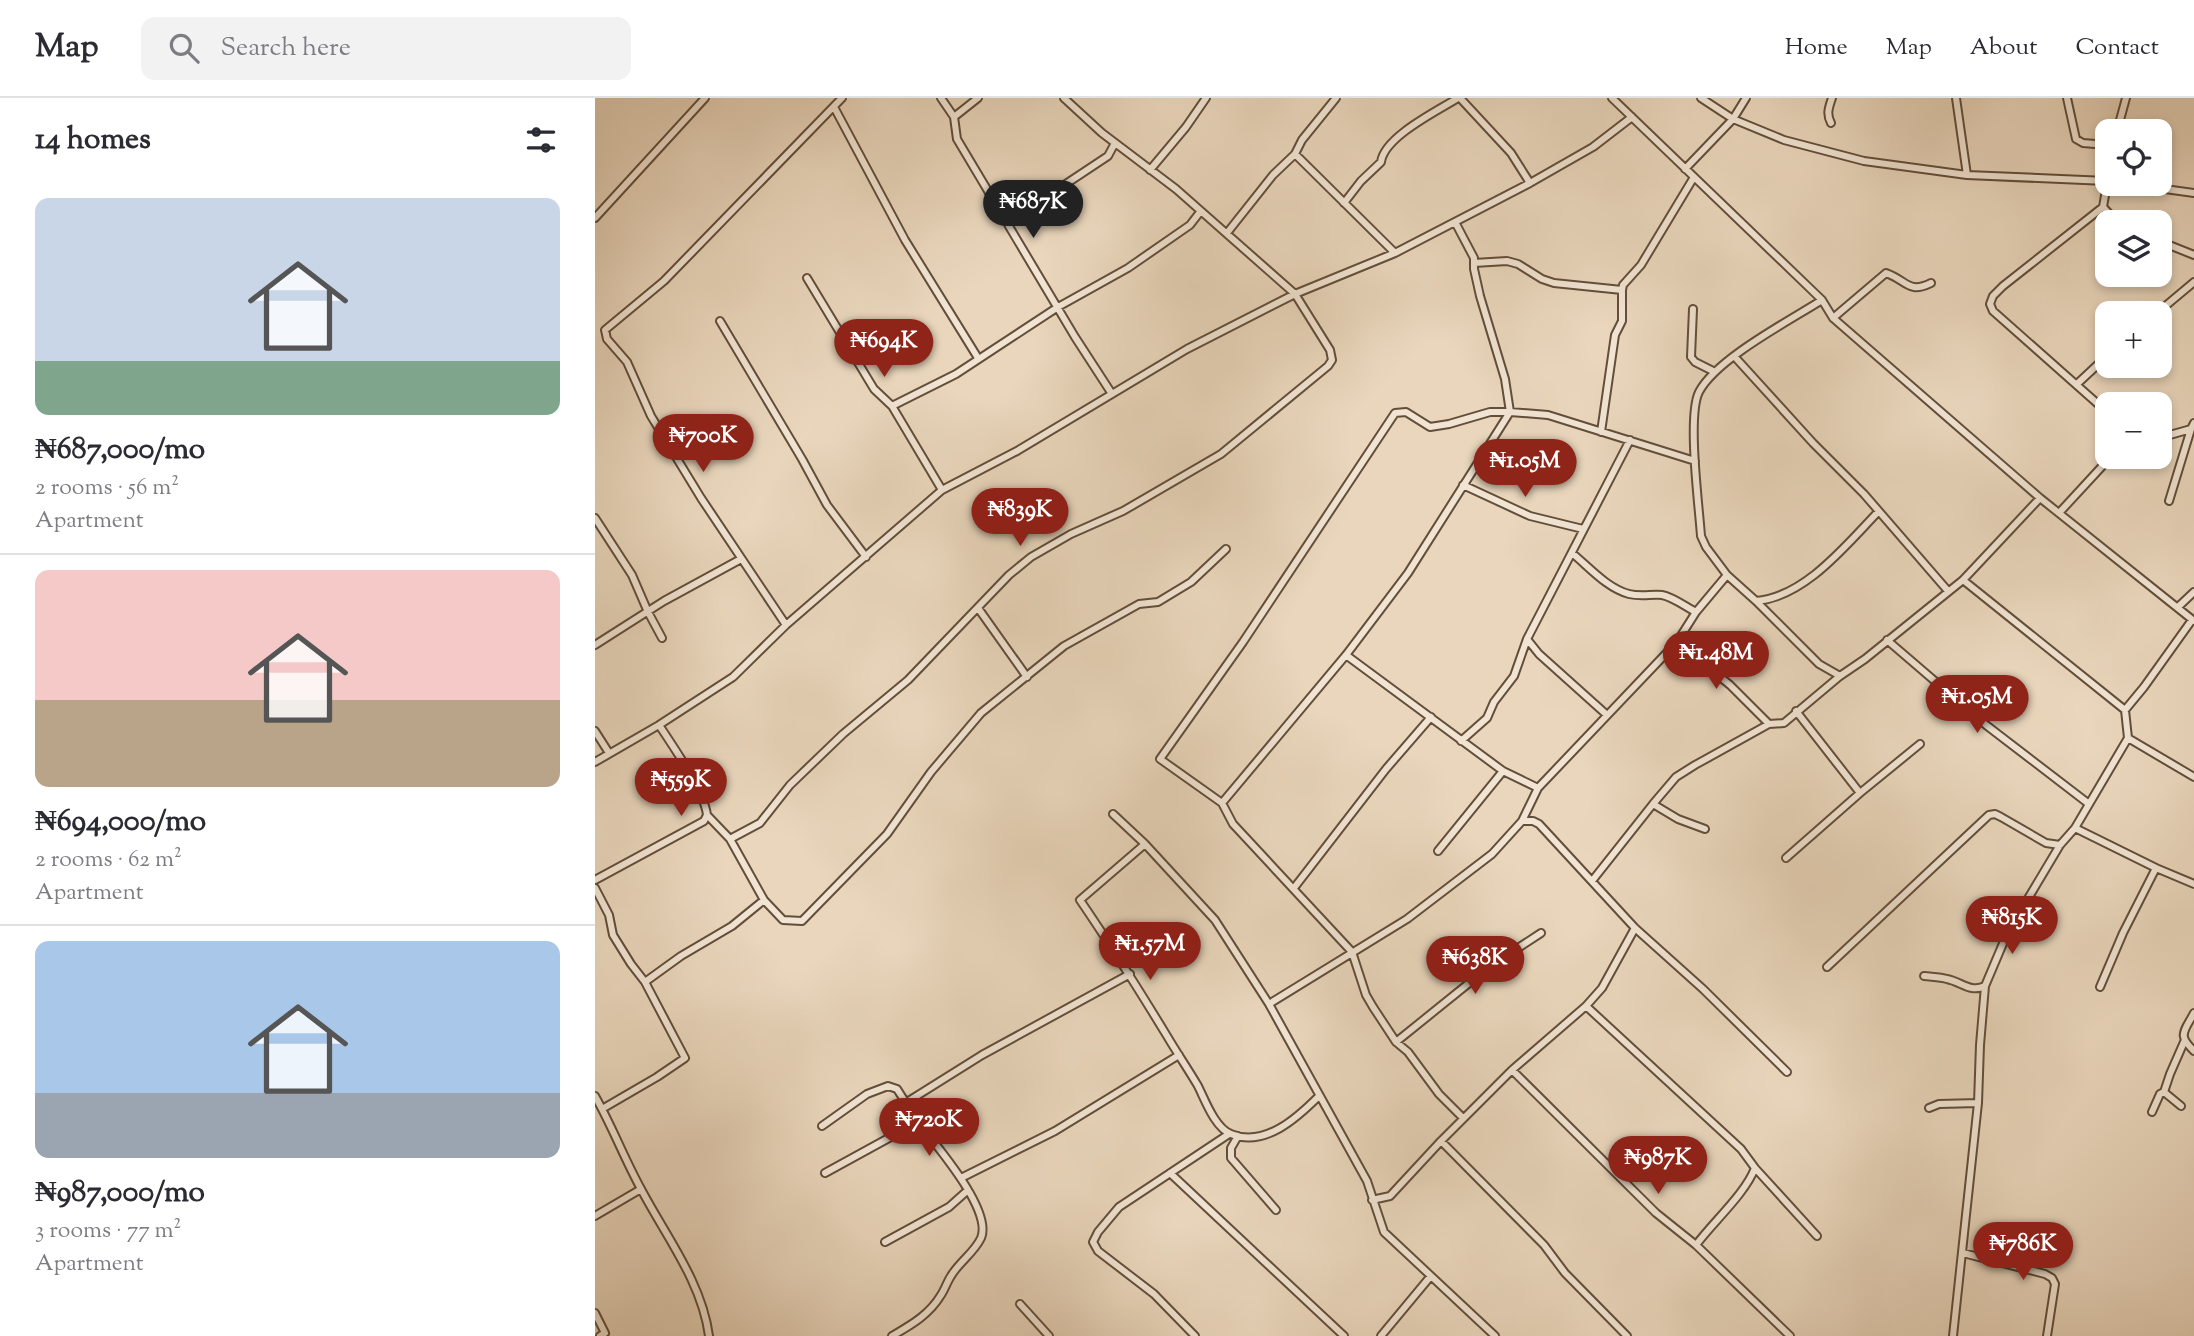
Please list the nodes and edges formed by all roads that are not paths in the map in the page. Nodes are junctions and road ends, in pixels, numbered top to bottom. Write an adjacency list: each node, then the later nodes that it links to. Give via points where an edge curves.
1 (705, 98): 38 (street)
2 (842, 98): 16 (street)
3 (941, 98): 17 (street)
4 (978, 98): 17 (street)
5 (1064, 98): 22 (street)
6 (1206, 98): 26 (street)
7 (1336, 98): 24 (street)
8 (1459, 98): 30 (street, via 1511,153); 34 (street, via 1390,144 1381,162)
9 (1612, 98): 18 (street)
10 (1701, 98): 19 (street)
11 (1746, 98): 19 (street)
12 (1832, 98): 21 (street, via 1828,110)
13 (1957, 98): 27 (street)
14 (2067, 98): 23 (street, via 2077,139)
15 (2126, 98): 20 (street)
16 (834, 107): 58 (street, via 905,240); 83 (street, via 664,281 605,330 627,362 651,416)
17 (954, 117): 40 (street, via 957,139)
18 (1632, 117): 25 (street); 30 (street, via 1593,147)
19 (1733, 119): 25 (street); 27 (street, via 1784,140 1864,161)
20 (2120, 119)
21 (1831, 123)
22 (1115, 143): 26 (street); 40 (street, via 1108,156)
23 (2095, 144)
24 (1295, 155): 34 (street); 41 (street)
25 (1685, 169): 28 (street)
26 (1150, 170): 37 (street)
27 (1967, 175): 29 (street)
28 (1694, 177): 49 (street); 51 (street)
29 (2095, 181)
30 (1530, 183): 39 (street)
31 (2172, 190): 32 (street)
32 (2194, 193)
33 (2105, 196): 35 (street)
34 (1344, 203): 43 (street)
35 (2103, 207): 36 (street); 61 (street, via 2003,286 1990,304)
36 (2106, 210)
37 (1200, 212): 41 (street); 53 (street, via 1190,225 1128,268)
38 (595, 218)
39 (1455, 222): 43 (street); 45 (street)
40 (1007, 223): 53 (street)
41 (1227, 233): 50 (street)
42 (2172, 246): 44 (street)
43 (1395, 253): 50 (street)
44 (2194, 255)
45 (1474, 263): 49 (street, via 1507,261 1554,283); 65 (street)
46 (807, 278): 64 (street, via 874,389)
47 (2194, 282): 52 (street)
48 (1931, 283): 55 (street, via 1913,288 1886,273)
49 (1622, 290): 67 (street, via 1622,321 1615,335)
50 (1295, 294): 62 (street, via 1187,349); 90 (street, via 1332,355 1328,366 1221,454 1031,557)
51 (1822, 300): 55 (street); 57 (street)
52 (2171, 301)
53 (1058, 307): 58 (street); 62 (street)
54 (1693, 309): 60 (street, via 1691,357)
55 (1833, 318): 74 (street)
56 (720, 321): 82 (street, via 827,505)
57 (1734, 356): 60 (street); 76 (street)
58 (978, 358): 64 (street)
59 (2095, 367): 61 (street)
60 (1713, 372): 70 (street, via 1698,393 1695,407)
61 (2077, 384): 63 (street)
62 (1112, 394): 73 (street)
63 (2095, 401)
64 (892, 406): 73 (street)
65 (1510, 412): 67 (street, via 1548,415); 72 (street); 119 (street, via 1430,426 1406,412 1395,413 1160,759)
66 (2193, 426): 68 (street); 75 (street)
67 (1601, 432): 69 (street)
68 (2172, 433)
69 (1630, 440): 70 (street); 79 (street)
70 (1695, 461): 84 (street, via 1701,536)
71 (2100, 469): 77 (street)
72 (1463, 485): 79 (street, via 1531,516); 100 (street, via 1408,573)
73 (942, 490): 82 (street)
74 (2041, 498): 77 (street); 85 (street)
75 (2169, 501)
76 (1878, 512): 86 (street); 88 (street, via 1822,568 1788,593)
77 (2059, 513): 89 (street)
78 (596, 522): 91 (street, via 632,575)
79 (1583, 529): 81 (street)
80 (1226, 549): 102 (street, via 1191,582 1158,602 1139,604 1092,629)
81 (1572, 553): 92 (street, via 1617,589 1642,597 1661,595); 96 (street)
82 (866, 557): 94 (street)
83 (741, 559): 91 (street); 94 (street)
84 (1727, 575): 88 (street); 92 (street)
85 (1963, 580): 86 (street); 103 (street)
86 (1948, 591): 97 (street)
87 (2194, 592): 89 (street)
88 (1756, 601): 101 (street, via 1819,664)
89 (2178, 607): 93 (street)
90 (978, 608): 102 (street); 127 (street, via 908,680 790,785 759,823)
91 (648, 612): 95 (street); 99 (street)
92 (1696, 612): 98 (street)
93 (2193, 620): 103 (street)
94 (786, 625): 108 (street, via 733,677)
95 (662, 638)
96 (1527, 639): 105 (street); 111 (street, via 1514,677 1487,718)
97 (1887, 640): 101 (street); 121 (street)
98 (1677, 642): 105 (street); 107 (street)
99 (595, 645)
100 (1346, 655): 106 (street); 119 (street)
101 (1840, 676): 104 (street)
102 (1027, 677): 138 (street, via 981,713 887,834 802,921 783,920)
103 (2125, 710): 110 (street)
104 (1796, 712): 107 (street, via 1784,723); 118 (street)
105 (1607, 715): 117 (street)
106 (1431, 717): 111 (street); 137 (street)
107 (1769, 724): 120 (street, via 1676,777)
108 (659, 725): 113 (street); 123 (street)
109 (595, 731): 113 (street)
110 (2128, 738): 116 (street); 121 (street)
111 (1461, 741): 115 (street)
112 (1920, 744): 118 (street)
113 (609, 753): 114 (street)
114 (595, 762)
115 (1503, 771): 117 (street); 130 (street)
116 (2194, 777)
117 (1538, 788): 124 (street)
118 (1860, 793): 131 (street)
119 (1222, 803): 137 (street, via 1233,824)
120 (1653, 804): 126 (street); 134 (street)
121 (2089, 804): 125 (street)
122 (1112, 814): 128 (street)
123 (708, 815): 127 (street); 133 (street, via 705,821)
124 (1524, 817): 134 (street, via 1539,824); 141 (street, via 1492,854 1407,919)
125 (2075, 828): 129 (street); 132 (street)
126 (1705, 829)
127 (730, 839): 138 (street)
128 (1145, 844): 143 (street, via 1080,900); 148 (street, via 1215,920)
129 (2060, 845): 142 (street, via 2046,843 1995,814 1989,815); 146 (street, via 2007,934)
130 (1438, 851)
131 (1786, 858)
132 (2156, 868): 135 (street); 147 (street)
133 (595, 880)
134 (1592, 881): 139 (street)
135 (2194, 884)
136 (595, 888): 145 (street, via 613,935)
137 (1294, 888): 141 (street)
138 (764, 900): 145 (street)
139 (1635, 928): 149 (street, via 1602,988); 156 (street)
140 (1541, 933): 151 (street, via 1489,967)
141 (1352, 952): 148 (street); 151 (street, via 1366,995)
142 (1827, 967)
143 (1130, 974): 154 (street); 160 (street)
144 (1924, 976): 146 (street, via 1948,979 1967,988)
145 (645, 982): 164 (street, via 685,1058)
146 (1986, 986): 161 (street)
147 (2099, 987)
148 (1269, 1004): 159 (street)
149 (1586, 1006): 155 (street); 172 (street, via 1741,1149)
150 (2194, 1013): 152 (street)
151 (1396, 1042): 166 (street)
152 (2184, 1042): 153 (street); 157 (street)
153 (2194, 1051)
154 (1178, 1055): 169 (street, via 1217,1122); 175 (street, via 1055,1131)
155 (1512, 1070): 166 (street); 183 (street, via 1655,1213)
156 (1787, 1072)
157 (2164, 1093): 162 (street); 165 (street)
158 (595, 1096): 164 (street)
159 (1319, 1096): 170 (street, via 1296,1120 1265,1134); 178 (street, via 1367,1181)
160 (907, 1102): 167 (street); 168 (street, via 897,1089 880,1088)
161 (1978, 1103): 163 (street); 184 (street)
162 (2181, 1106)
163 (1929, 1108)
164 (602, 1109): 176 (street)
165 (2152, 1112)
166 (1463, 1118): 171 (street)
167 (918, 1122): 174 (street); 175 (street)
168 (823, 1126)
169 (1229, 1134): 170 (street); 173 (street)
170 (1238, 1136): 179 (street, via 1231,1158)
171 (1441, 1141): 178 (street, via 1390,1196); 196 (street)
172 (1755, 1168): 181 (street); 183 (street)
173 (1170, 1172): 192 (street, via 1119,1207 1093,1242); 193 (street)
174 (825, 1173)
175 (961, 1178): 177 (street)
176 (641, 1189): 180 (street); 189 (street, via 695,1290)
177 (968, 1191): 182 (street, via 949,1207); 190 (street, via 982,1220 981,1237 931,1310)
178 (1372, 1200): 185 (street, via 1384,1232)
179 (1276, 1210)
180 (595, 1216)
181 (1817, 1236)
182 (885, 1242)
183 (1696, 1245): 197 (street)
184 (1963, 1253): 198 (street); 199 (street, via 2052,1278 2055,1284)
185 (1430, 1277): 194 (street); 195 (street)
186 (1020, 1304): 191 (street)
187 (595, 1313): 188 (street)
188 (604, 1335)
189 (709, 1336)
190 (892, 1336)
191 (1049, 1336)
192 (1195, 1336)
193 (1344, 1336)
194 (1381, 1336)
195 (1495, 1336)
196 (1627, 1336)
197 (1790, 1336)
198 (1953, 1336)
199 (2047, 1336)

